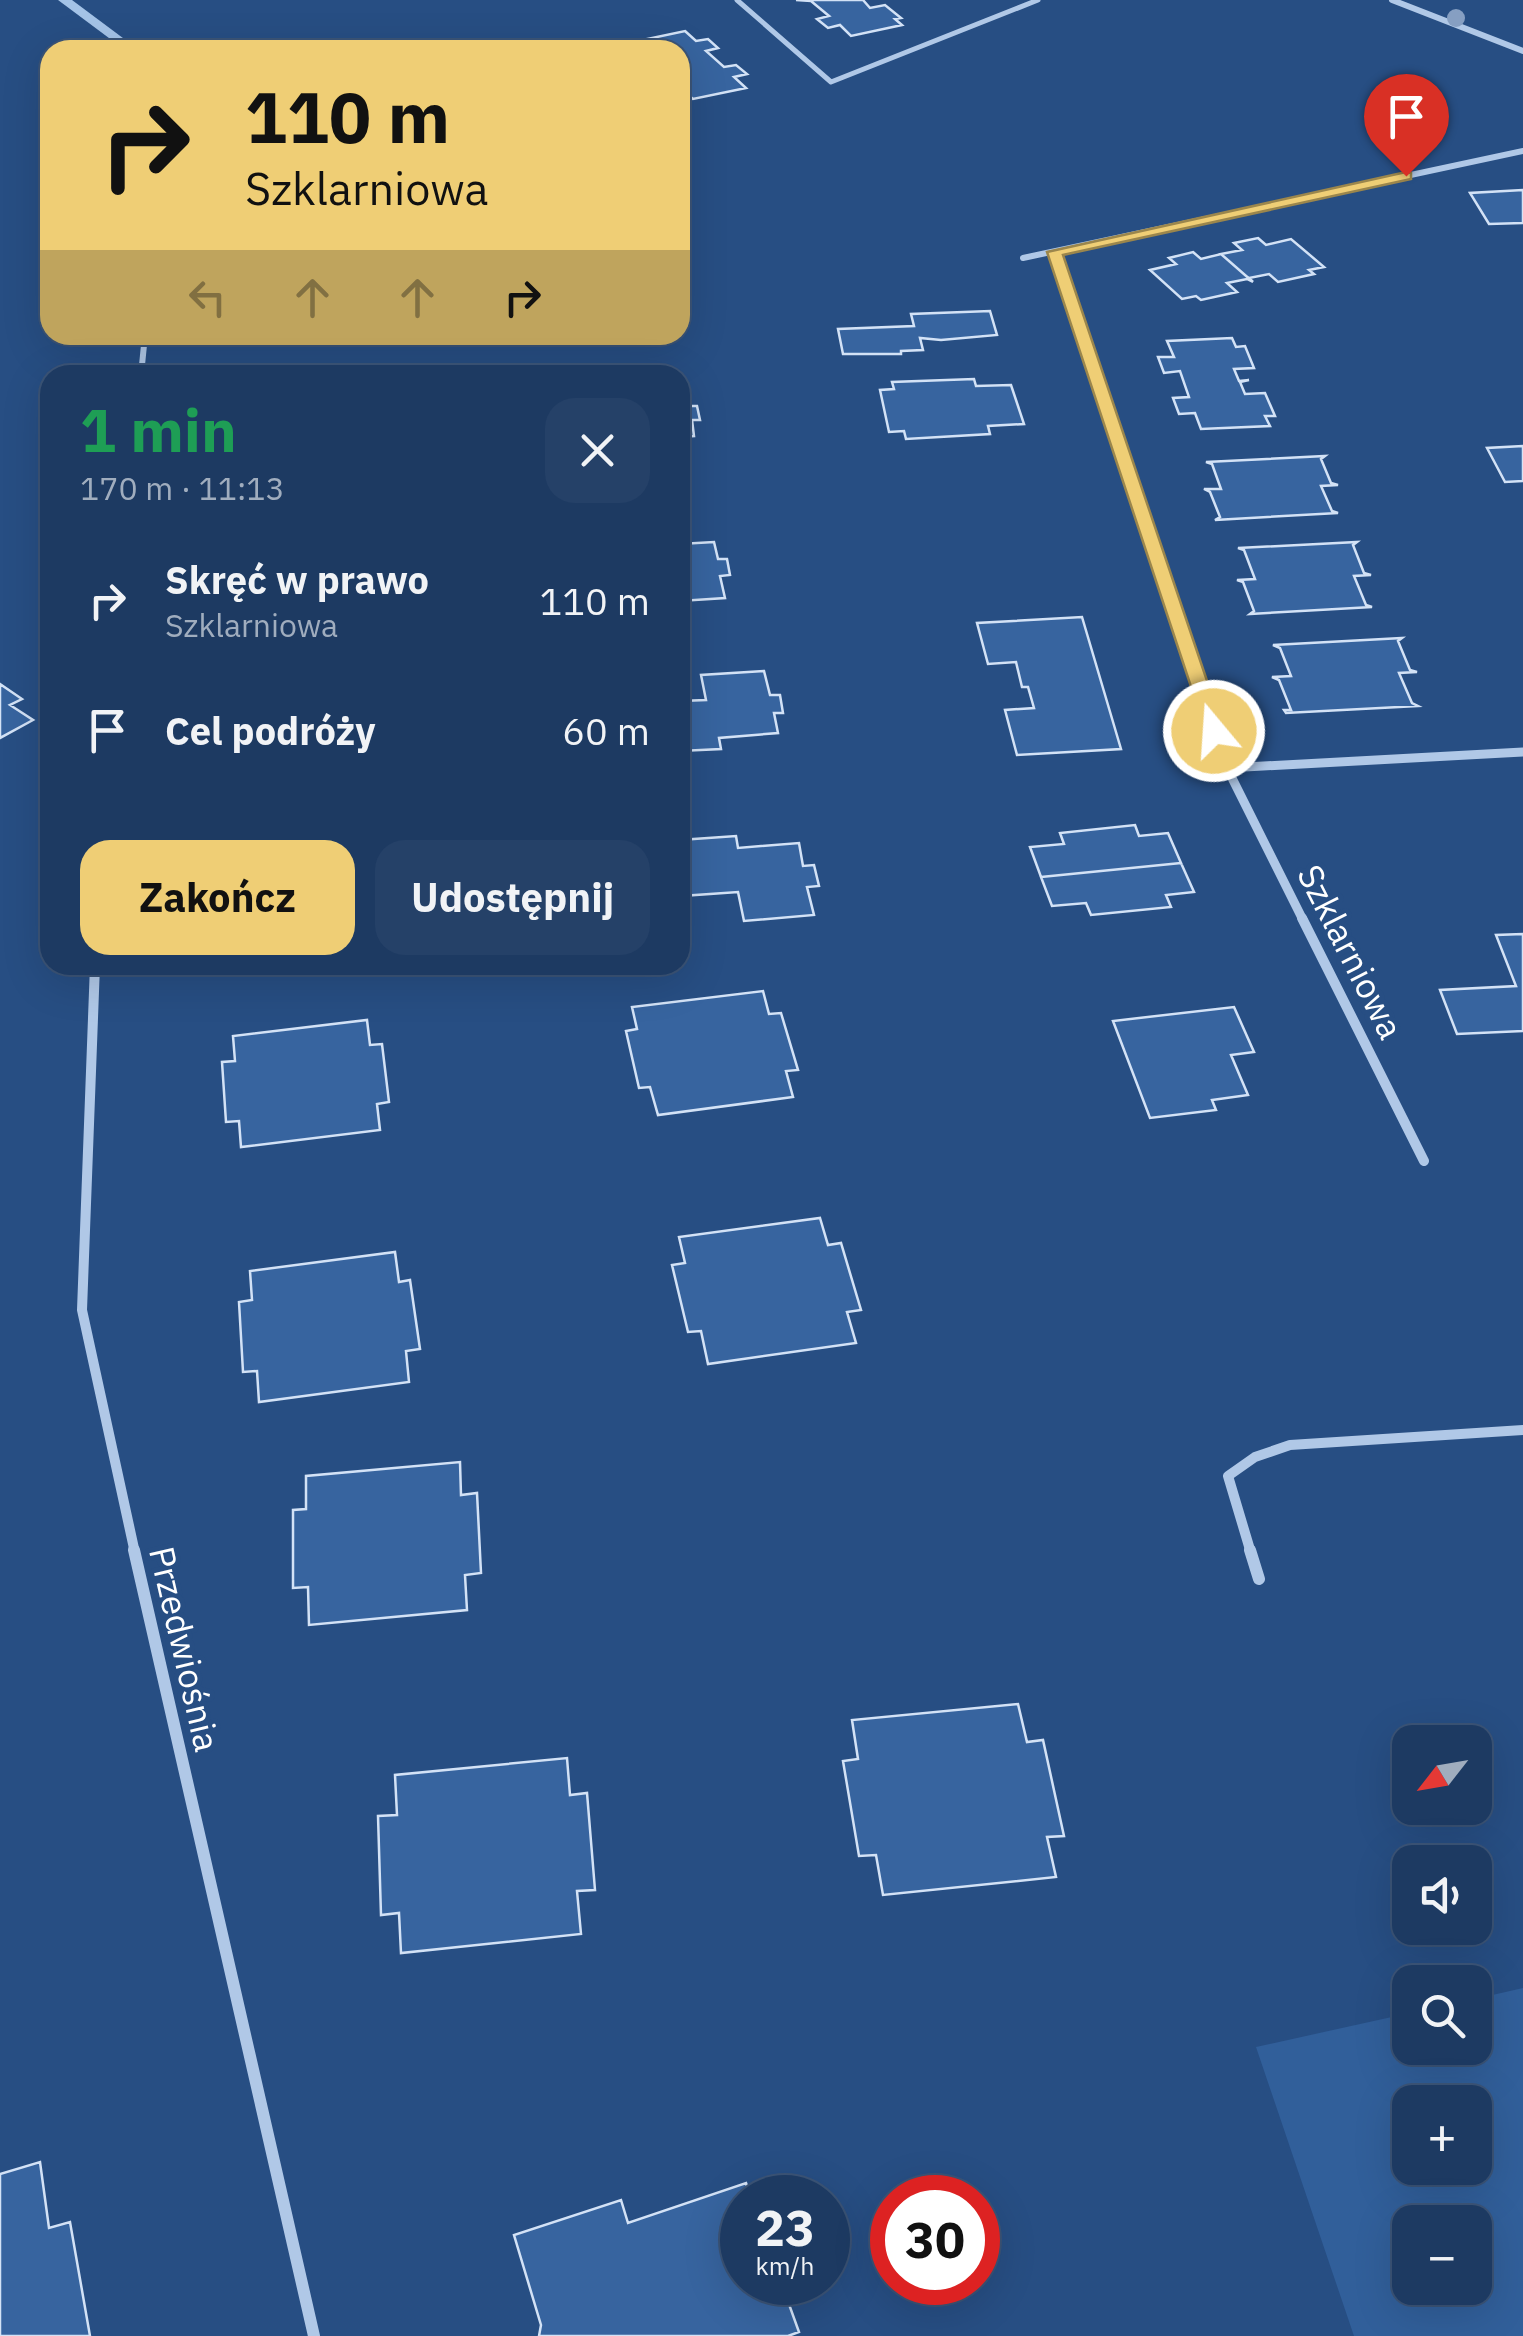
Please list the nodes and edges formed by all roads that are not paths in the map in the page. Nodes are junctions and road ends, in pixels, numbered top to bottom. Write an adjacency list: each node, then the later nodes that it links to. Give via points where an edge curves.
1 (736, 0): 2 (lane, via 831,82)
2 (1038, 0)
3 (1392, 0): 4 (street)
4 (1523, 50)
5 (1523, 151): 6 (street)
6 (1054, 252): 7 (street); 9 (street, Szklarniowa)
7 (1023, 258)
8 (1523, 752): 9 (street)
9 (1226, 768): 11 (street, Szklarniowa)
10 (95, 975): 14 (street, Przedwiośnia, via 82,1310)
11 (1424, 1161)
12 (1523, 1430): 13 (street, via 1290,1446 1255,1456 1228,1476)
13 (1259, 1580)
14 (314, 2336)

